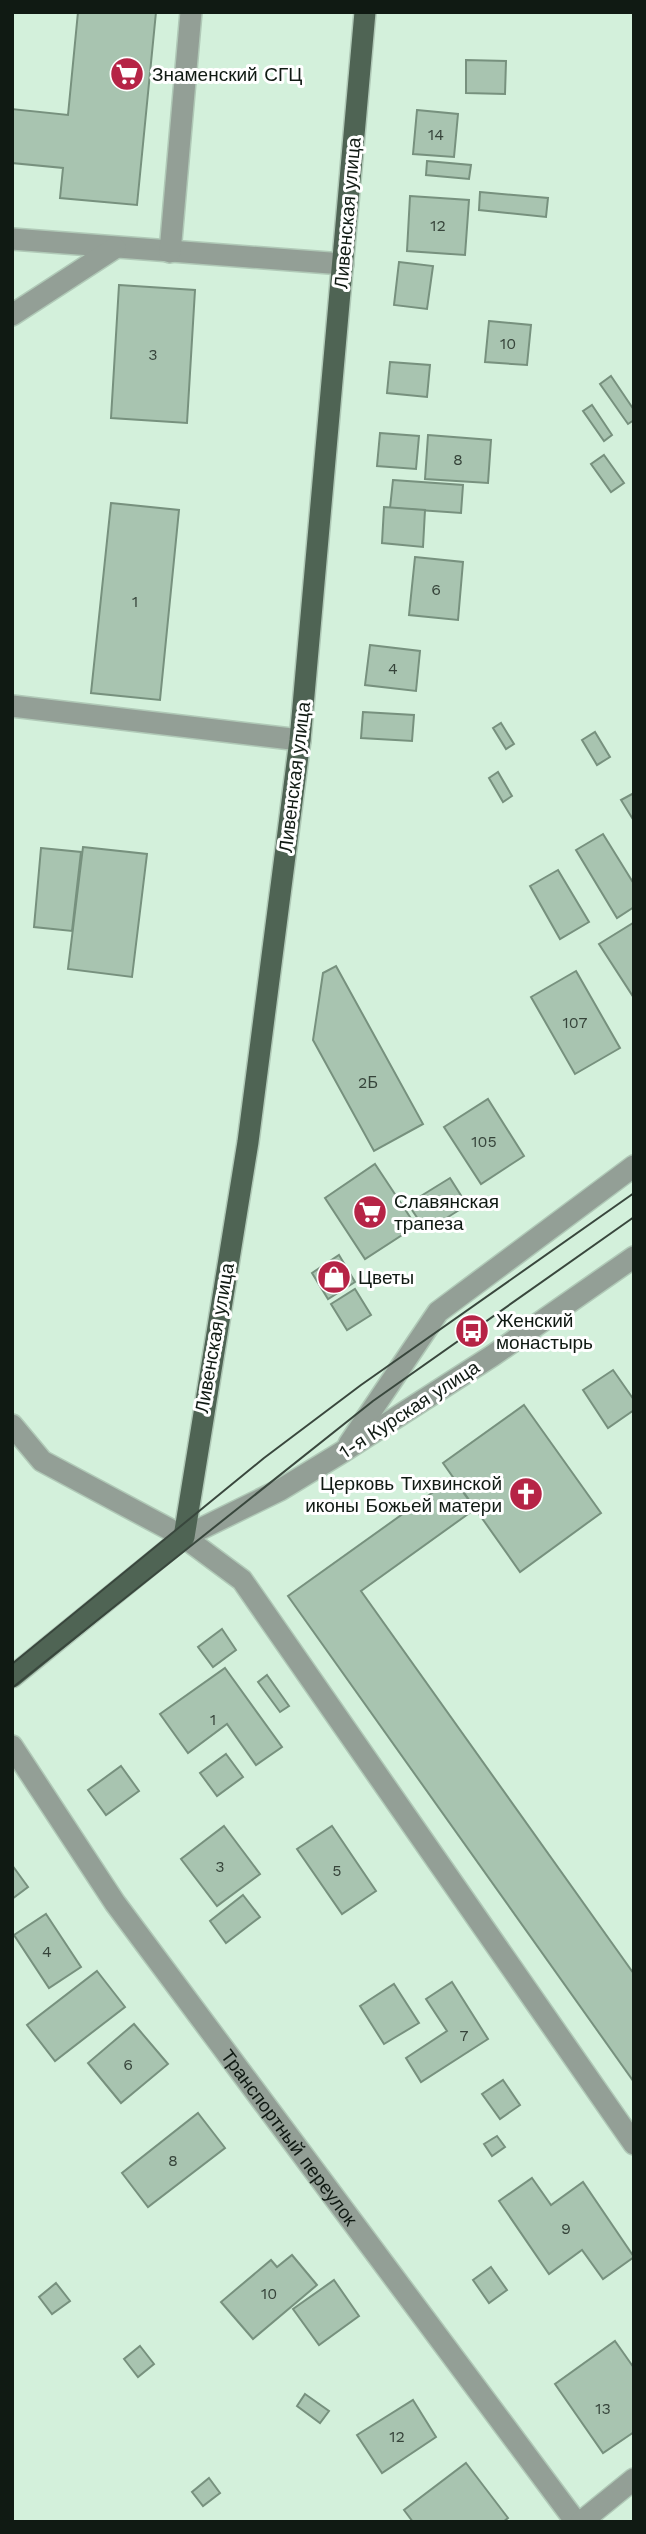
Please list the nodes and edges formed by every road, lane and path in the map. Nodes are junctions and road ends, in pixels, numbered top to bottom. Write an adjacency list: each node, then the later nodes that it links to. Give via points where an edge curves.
1 (191, 12): 5 (street)
2 (365, 12): 6 (main road, Ливенская улица)
3 (12, 239): 4 (street)
4 (116, 248): 5 (street); 7 (street)
5 (170, 252): 6 (street)
6 (343, 264): 9 (main road, Ливенская улица)
7 (12, 315)
8 (12, 706): 9 (street)
9 (300, 740): 14 (main road, Ливенская улица, via 248,1142)
10 (634, 1166): 13 (street, via 438,1312)
11 (634, 1257): 13 (street, 1-я Курская улица)
12 (12, 1425): 14 (street, via 42,1461)
13 (344, 1451): 14 (street, 1-я Курская улица, via 280,1490)
14 (184, 1537): 15 (main road, 1-я Курская улица); 17 (street, via 242,1580)
15 (12, 1677)
16 (12, 1746): 19 (street, Транспортный переулок, via 115,1903)
17 (634, 2144)
18 (634, 2479): 20 (street)
19 (576, 2522)
20 (581, 2522)

